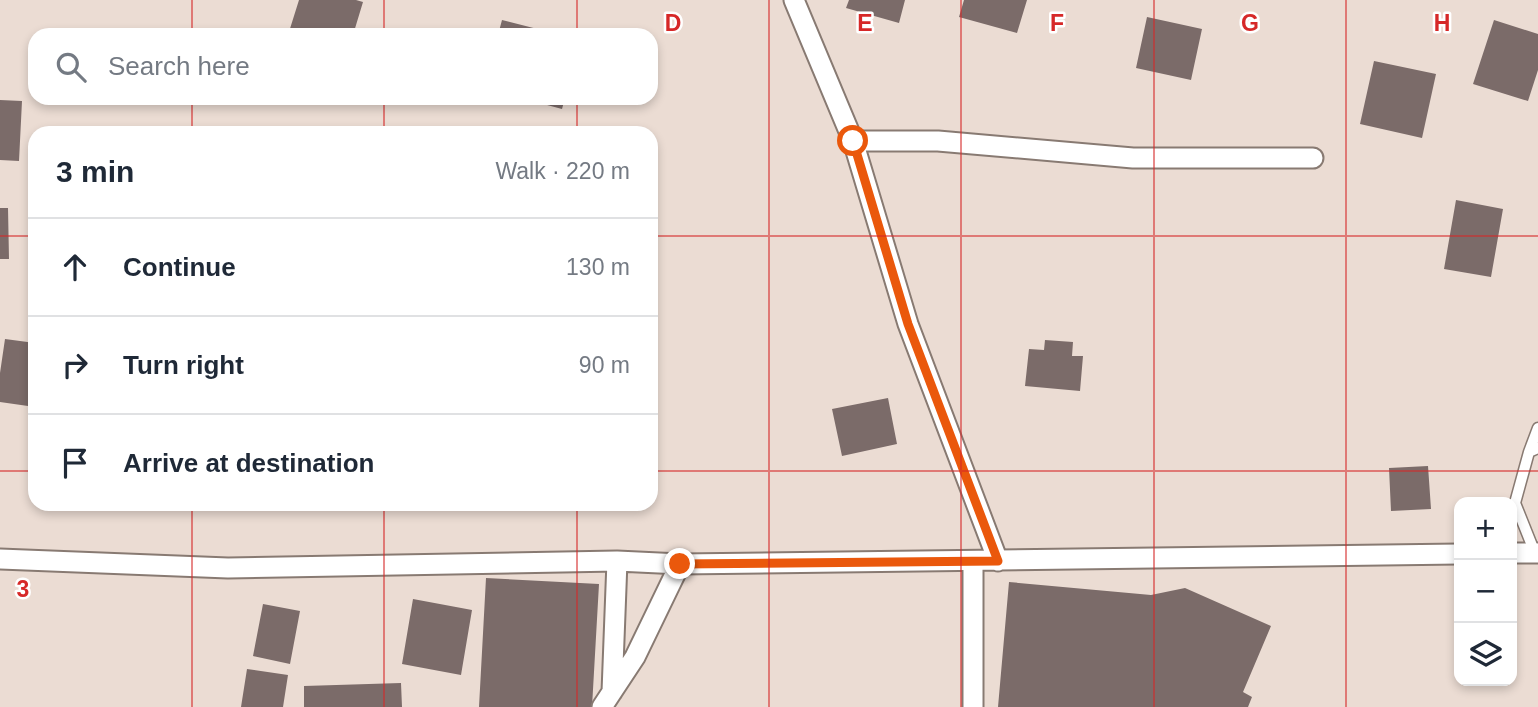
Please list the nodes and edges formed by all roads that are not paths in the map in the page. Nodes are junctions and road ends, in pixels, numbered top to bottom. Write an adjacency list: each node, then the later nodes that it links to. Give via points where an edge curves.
1 (794, 0): 2 (street)
2 (853, 141): 3 (street, via 938,141 1133,158); 14 (street, via 908,324)
3 (1313, 158)
4 (1538, 428): 5 (lane)
5 (1534, 450): 6 (lane)
6 (1516, 497)
7 (1517, 512): 9 (lane)
8 (1517, 553): 9 (street)
9 (1537, 553)
10 (1454, 554): 14 (street)
11 (0, 558): 12 (street, via 228,568)
12 (617, 561): 15 (street); 16 (street)
13 (973, 561): 14 (street); 15 (street); 17 (street)
14 (998, 561)
15 (680, 564): 16 (street, via 635,657)
16 (607, 700)
17 (973, 707)

